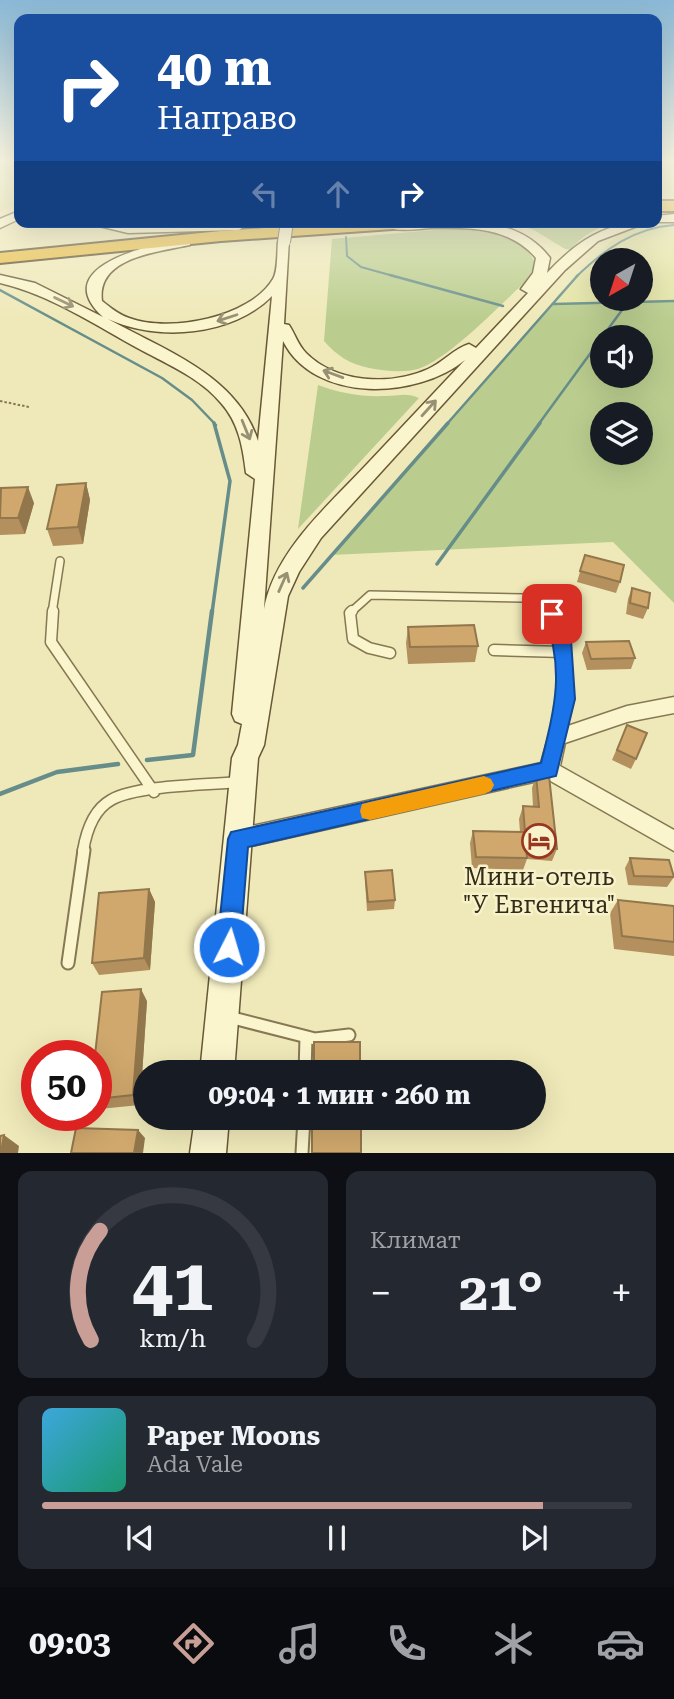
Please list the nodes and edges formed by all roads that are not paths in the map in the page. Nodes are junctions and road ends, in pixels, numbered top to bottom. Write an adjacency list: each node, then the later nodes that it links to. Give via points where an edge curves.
1 (122, 228): 2 (main road)
2 (165, 228)
3 (218, 228): 10 (highway)
4 (288, 228): 9 (main road, bridge)
5 (331, 228): 8 (highway)
6 (488, 228): 14 (main road, one-way to 14, via 535,247 542,265 530,286 462,357 437,372 416,379 369,383 330,374 303,358)
7 (624, 228): 22 (main road, one-way to 7, via 277,596 308,542 560,267 594,238)
8 (221, 236): 11 (highway); 13 (main road, one-way to 8, via 242,312 188,326 131,323 95,302 96,279 120,260)
9 (287, 242): 13 (main road); 14 (main road)
10 (0, 249)
11 (0, 258)
12 (0, 279): 16 (main road, one-way to 16, via 30,286 69,304 220,390 247,427 253,449)
13 (281, 279): 16 (main road)
14 (284, 328): 22 (main road)
15 (60, 561): 24 (lane, via 51,642)
16 (257, 562): 22 (main road, via 242,743)
17 (494, 650): 18 (lane)
18 (562, 652): 19 (lane, via 552,614 523,598 370,595 350,613 353,639); 21 (lane, via 566,699)
19 (390, 653)
20 (674, 705): 21 (street, via 627,714)
21 (557, 738): 23 (street)
22 (247, 761): 24 (lane); 25 (main road)
23 (549, 770): 25 (street); 26 (street)
24 (153, 792): 27 (lane, via 112,800 89,824)
25 (238, 839): 28 (main road)
26 (674, 841)
27 (68, 962)
28 (223, 1016): 30 (lane); 31 (main road)
29 (349, 1035): 30 (lane)
30 (306, 1037): 32 (lane)
31 (219, 1060)
32 (305, 1060)
33 (211, 1130): 35 (main road)
34 (303, 1130): 36 (lane)
35 (208, 1153)
36 (302, 1153)

